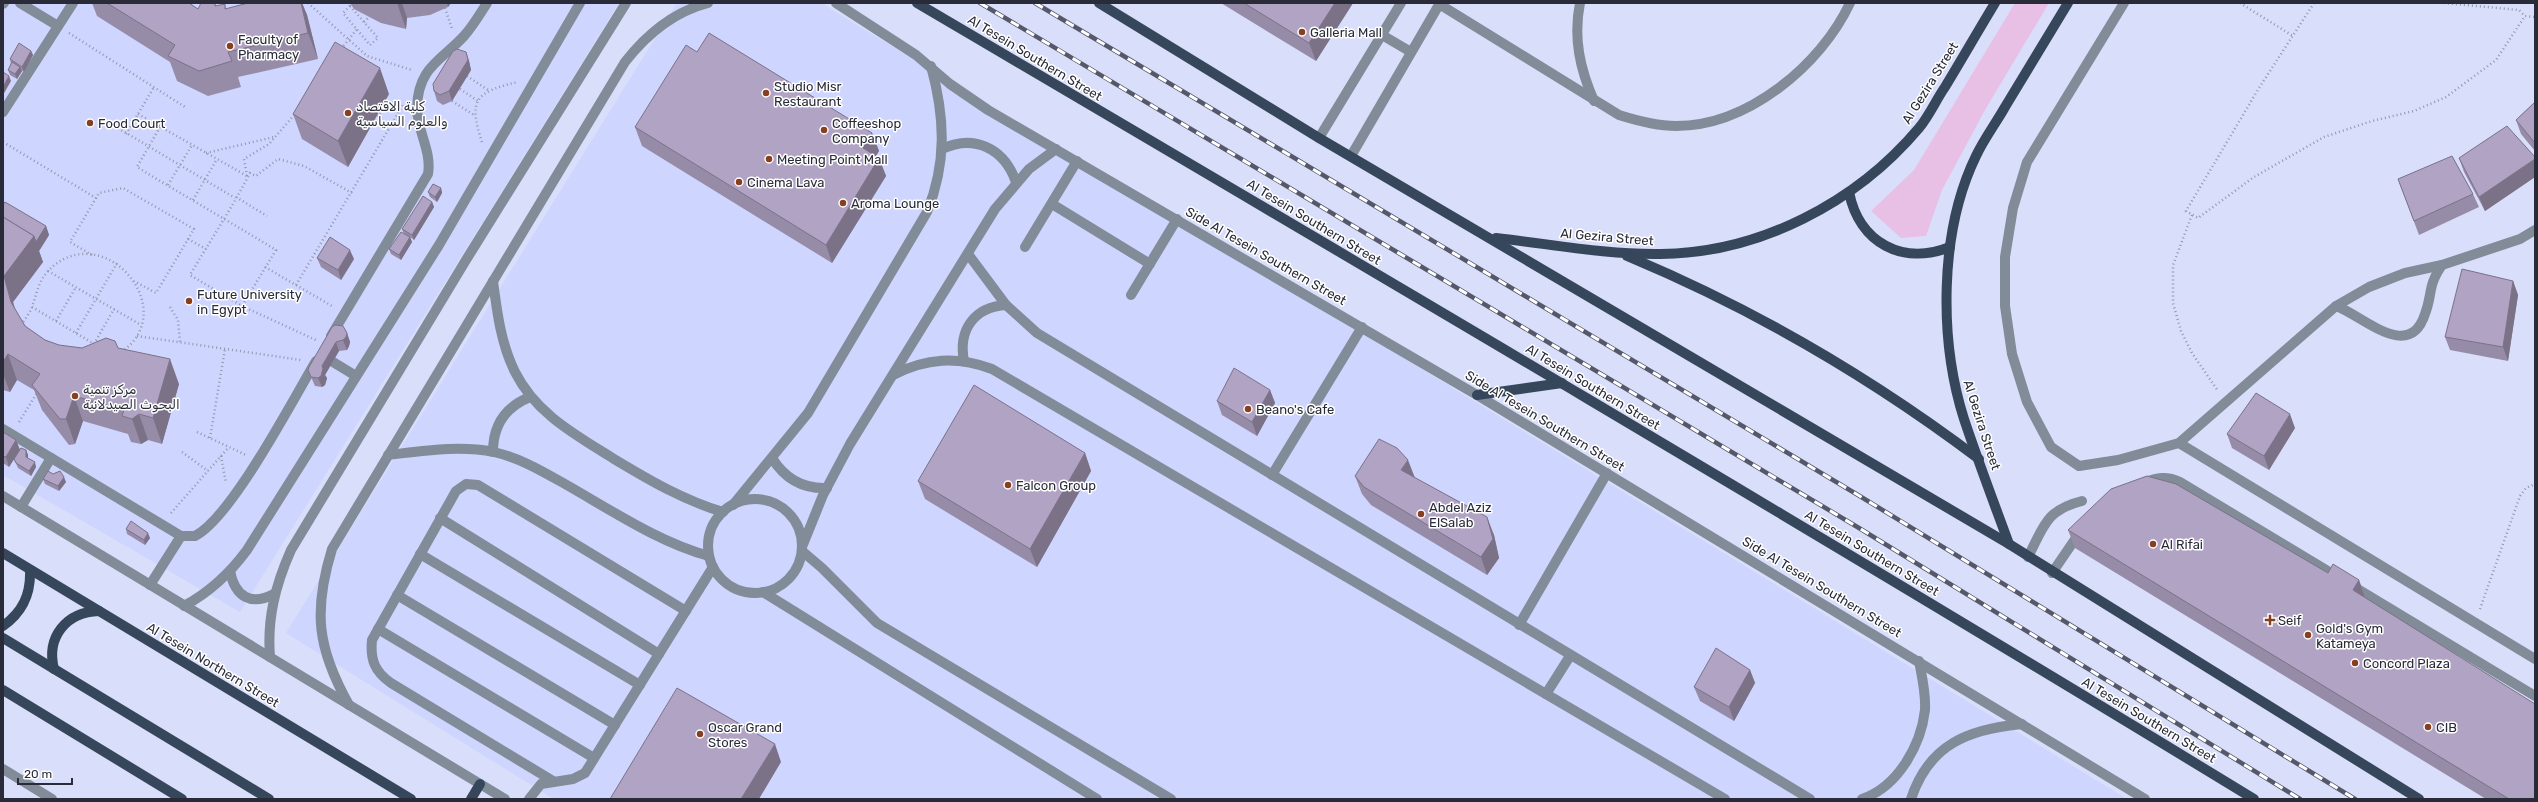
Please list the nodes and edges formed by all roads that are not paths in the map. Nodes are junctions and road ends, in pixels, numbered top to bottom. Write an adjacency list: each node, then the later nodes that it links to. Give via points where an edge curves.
1 (20, 3): 17 (street)
2 (72, 3): 17 (street)
3 (487, 3): 45 (street, via 469,31 439,58 426,74 417,108 429,160 428,174)
4 (580, 3): 48 (street, via 439,245)
5 (626, 3): 83 (street, via 466,260 291,550)
6 (708, 3): 40 (street, via 677,15 656,28 638,44)
7 (836, 3): 20 (street, Side Al Tesein Southern Street)
8 (917, 3): 49 (main road, Al Tesein Southern Street)
9 (1099, 3): 23 (main road)
10 (1401, 3): 18 (street)
11 (1580, 3): 21 (street, via 1577,47 1582,75)
12 (1850, 3): 21 (street, via 1824,46 1799,72 1771,94 1739,111 1705,123 1676,126 1647,124 1619,115)
13 (1995, 3): 29 (main road, Al Gezira Street, via 1920,127 1899,151)
14 (2068, 3): 35 (main road, Al Gezira Street, via 1976,156 1965,186)
15 (2124, 3): 53 (street, via 2027,162 2012,215 2005,257 2005,306 2012,354 2027,402 2051,447 2079,466 2118,460)
16 (1440, 4): 19 (street); 21 (street)
17 (58, 26): 22 (street)
18 (1382, 35): 19 (street); 23 (street)
19 (1411, 52): 26 (street)
20 (931, 66): 24 (street, via 938,91); 25 (street, Side Al Tesein Southern Street, via 950,84 988,110)
21 (1594, 101)
22 (3, 112)
23 (1319, 138): 26 (main road)
24 (942, 149): 28 (street, via 962,143 992,149 1007,162); 57 (street, via 937,187 927,212 808,413)
25 (1056, 149): 27 (street, Side Al Tesein Southern Street); 28 (street)
26 (1351, 156): 33 (main road)
27 (1077, 161): 30 (street); 31 (street, Side Al Tesein Southern Street)
28 (1016, 182): 37 (street, via 994,209)
29 (1849, 192): 35 (main road, via 1863,226 1886,246 1915,254 1927,254); 36 (main road, Al Gezira Street, via 1809,216 1741,243 1701,251)
30 (1052, 204): 34 (street); 38 (street)
31 (1177, 219): 38 (street); 44 (street, Side Al Tesein Southern Street)
32 (2535, 230): 39 (street, via 2520,239)
33 (1492, 238): 36 (main road, Al Gezira Street); 71 (main road)
34 (1025, 247)
35 (1950, 247): 58 (main road, Al Gezira Street, via 1947,290 1948,341 1953,376 1964,419)
36 (1621, 253): 58 (main road, via 1729,301 1826,355 1895,398)
37 (968, 254): 42 (street); 47 (street)
38 (1150, 264): 41 (street)
39 (2442, 265): 43 (street, via 2405,273 2369,287); 43 (street, via 2429,289 2426,313 2412,332 2400,336 2388,335 2349,310)
40 (493, 281): 51 (street, via 504,346 515,372); 55 (street)
41 (1132, 295)
42 (1006, 305): 46 (street, via 986,308 970,321 962,340); 60 (street, via 1037,333)
43 (2336, 306): 53 (street)
44 (1362, 327): 50 (street, Side Al Tesein Southern Street); 60 (street)
45 (326, 345)
46 (964, 361): 47 (street, via 935,360 906,368); 100 (street, via 1001,373)
47 (893, 375): 61 (street, via 850,444)
48 (356, 376): 70 (street, via 320,354 229,503 201,533 195,536); 79 (street, via 247,550)
49 (1562, 383): 50 (main road); 123 (main road, Al Tesein Southern Street)
50 (1477, 395): 59 (street, Side Al Tesein Southern Street)
51 (530, 397): 54 (street, via 519,402 502,418 496,429); 67 (street, via 563,428 656,484 688,500)
52 (7, 435): 56 (street)
53 (2178, 443): 95 (street)
54 (493, 452): 55 (street, via 454,448); 75 (street, via 524,462 670,542)
55 (388, 455): 102 (street, via 332,548 322,580 319,612 323,645 333,677)
56 (51, 458): 66 (street); 70 (street)
57 (772, 458): 61 (street, via 791,480 808,487); 65 (street)
58 (1979, 459): 71 (main road, Al Gezira Street)
59 (1607, 473): 88 (street); 96 (street, Side Al Tesein Southern Street)
60 (1272, 475): 88 (street)
61 (827, 488): 72 (street)
62 (2136, 488): 101 (street, via 2161,478 2171,478 2180,482)
63 (3, 496): 66 (street)
64 (2082, 501): 76 (street, via 2064,505 2051,515)
65 (733, 505): 67 (street); 72 (street, via 756,500 779,506 796,524)
66 (21, 507): 81 (street)
67 (723, 512): 75 (street, via 710,532)
68 (440, 518): 74 (street); 87 (street, via 460,487 478,485); 92 (street)
69 (2088, 521): 80 (street)
70 (181, 536): 81 (street)
71 (2009, 544): 76 (main road)
72 (802, 549): 82 (street, via 796,568 785,582); 117 (street, via 877,623)
73 (3, 553): 78 (main road, Al Tesein Northern Street)
74 (420, 554): 84 (street); 98 (street)
75 (709, 556): 77 (street)
76 (2028, 557): 80 (main road)
77 (713, 567): 82 (street, via 719,577 740,591); 87 (street)
78 (30, 570): 86 (main road, Al Tesein Northern Street); 89 (main road, via 31,581 25,602 15,616)
79 (230, 571): 83 (street, via 232,583 240,594 251,599 263,599); 85 (street, via 200,598)
80 (2052, 573): 124 (main road)
81 (150, 585): 85 (street)
82 (763, 592): 116 (street)
83 (274, 594): 94 (street, via 269,626)
84 (397, 595): 90 (street); 104 (street)
85 (184, 606): 94 (street)
86 (98, 611): 97 (main road, via 75,616 58,632 52,650); 112 (main road, Al Tesein Northern Street)
87 (686, 611): 92 (street)
88 (1519, 625): 93 (street)
89 (3, 626)
90 (378, 629): 105 (street); 107 (street, via 372,640 370,653 380,676)
91 (3, 638): 97 (main road)
92 (659, 654): 98 (street)
93 (1570, 656): 100 (street); 119 (street)
94 (270, 657): 102 (street)
95 (2535, 659)
96 (1919, 661): 103 (street, Side Al Tesein Southern Street); 120 (street, via 1925,689 1925,709 1921,729 1912,751 1901,770 1885,786)
97 (54, 669): 111 (main road)
98 (640, 685): 104 (street)
99 (3, 690): 110 (main road)
100 (1546, 694): 118 (street)
101 (2535, 696)
102 (349, 705): 108 (street)
103 (2022, 724): 121 (street, via 1991,727 1966,735 1944,748 1928,767 1914,789); 122 (street, Side Al Tesein Southern Street)
104 (615, 725): 105 (street)
105 (594, 758): 107 (street, via 580,777)
106 (3, 769): 109 (street)
107 (553, 781): 115 (street, via 541,784)
108 (480, 784): 113 (main road); 114 (street)
109 (48, 798)
110 (182, 799)
111 (269, 799)
112 (411, 799)
113 (471, 799)
114 (505, 799)
115 (529, 799)
116 (1097, 799)
117 (1171, 799)
118 (1725, 799)
119 (1810, 799)
120 (1862, 799)
121 (1911, 799)
122 (2144, 799)
123 (2254, 799)
124 (2419, 799)

